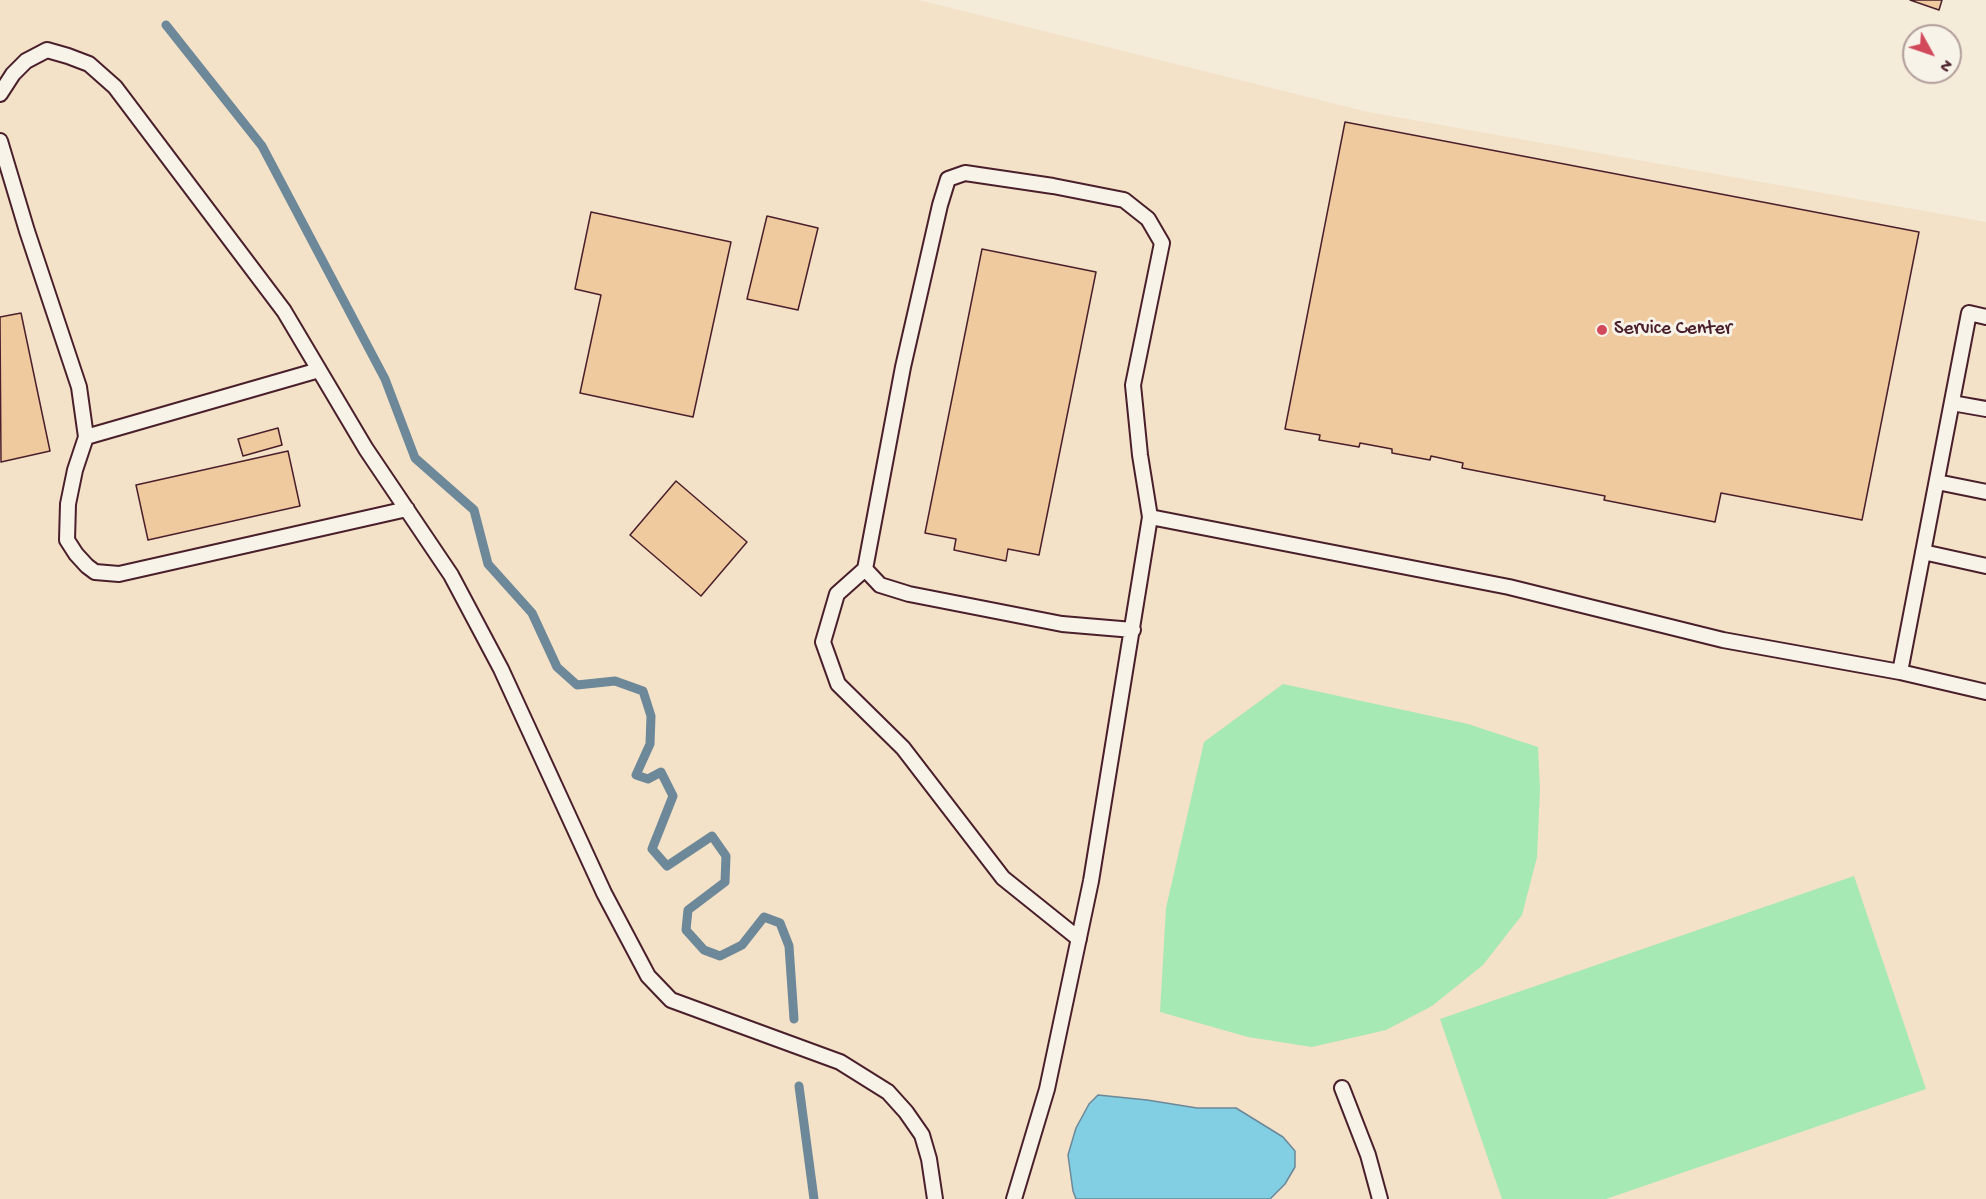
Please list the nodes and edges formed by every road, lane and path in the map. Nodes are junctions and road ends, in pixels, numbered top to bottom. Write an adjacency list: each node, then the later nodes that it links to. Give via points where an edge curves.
1 (0, 94): 4 (lane, via 26,61 47,50 89,64 115,87 284,311)
2 (0, 141): 7 (lane, via 79,387)
3 (1986, 316): 5 (lane, via 1969,313)
4 (319, 370): 7 (lane); 10 (lane)
5 (1953, 399): 6 (lane); 8 (lane)
6 (1986, 409)
7 (86, 437): 10 (lane, via 68,504 67,540 95,572 119,574)
8 (1937, 482): 9 (lane); 12 (lane)
9 (1986, 492)
10 (407, 509): 20 (lane, via 451,575 501,669 604,893 648,976 671,1000 840,1062 888,1092 922,1135)
11 (1150, 517): 14 (lane, via 1133,385 1162,243 1148,219 1124,200 965,173 948,179 940,205 903,367); 15 (lane); 16 (lane, via 1509,587 1723,640)
12 (1923, 552): 13 (lane); 16 (lane)
13 (1986, 566)
14 (865, 569): 15 (lane, via 880,585 909,594 1062,624); 18 (lane, via 837,594 823,642 838,684 903,748 1003,878)
15 (1133, 630): 18 (lane)
16 (1900, 672): 17 (lane)
17 (1986, 692)
18 (1079, 939): 21 (lane, via 1047,1089)
19 (1342, 1088): 22 (lane)
20 (935, 1199)
21 (1014, 1199)
22 (1380, 1199)

